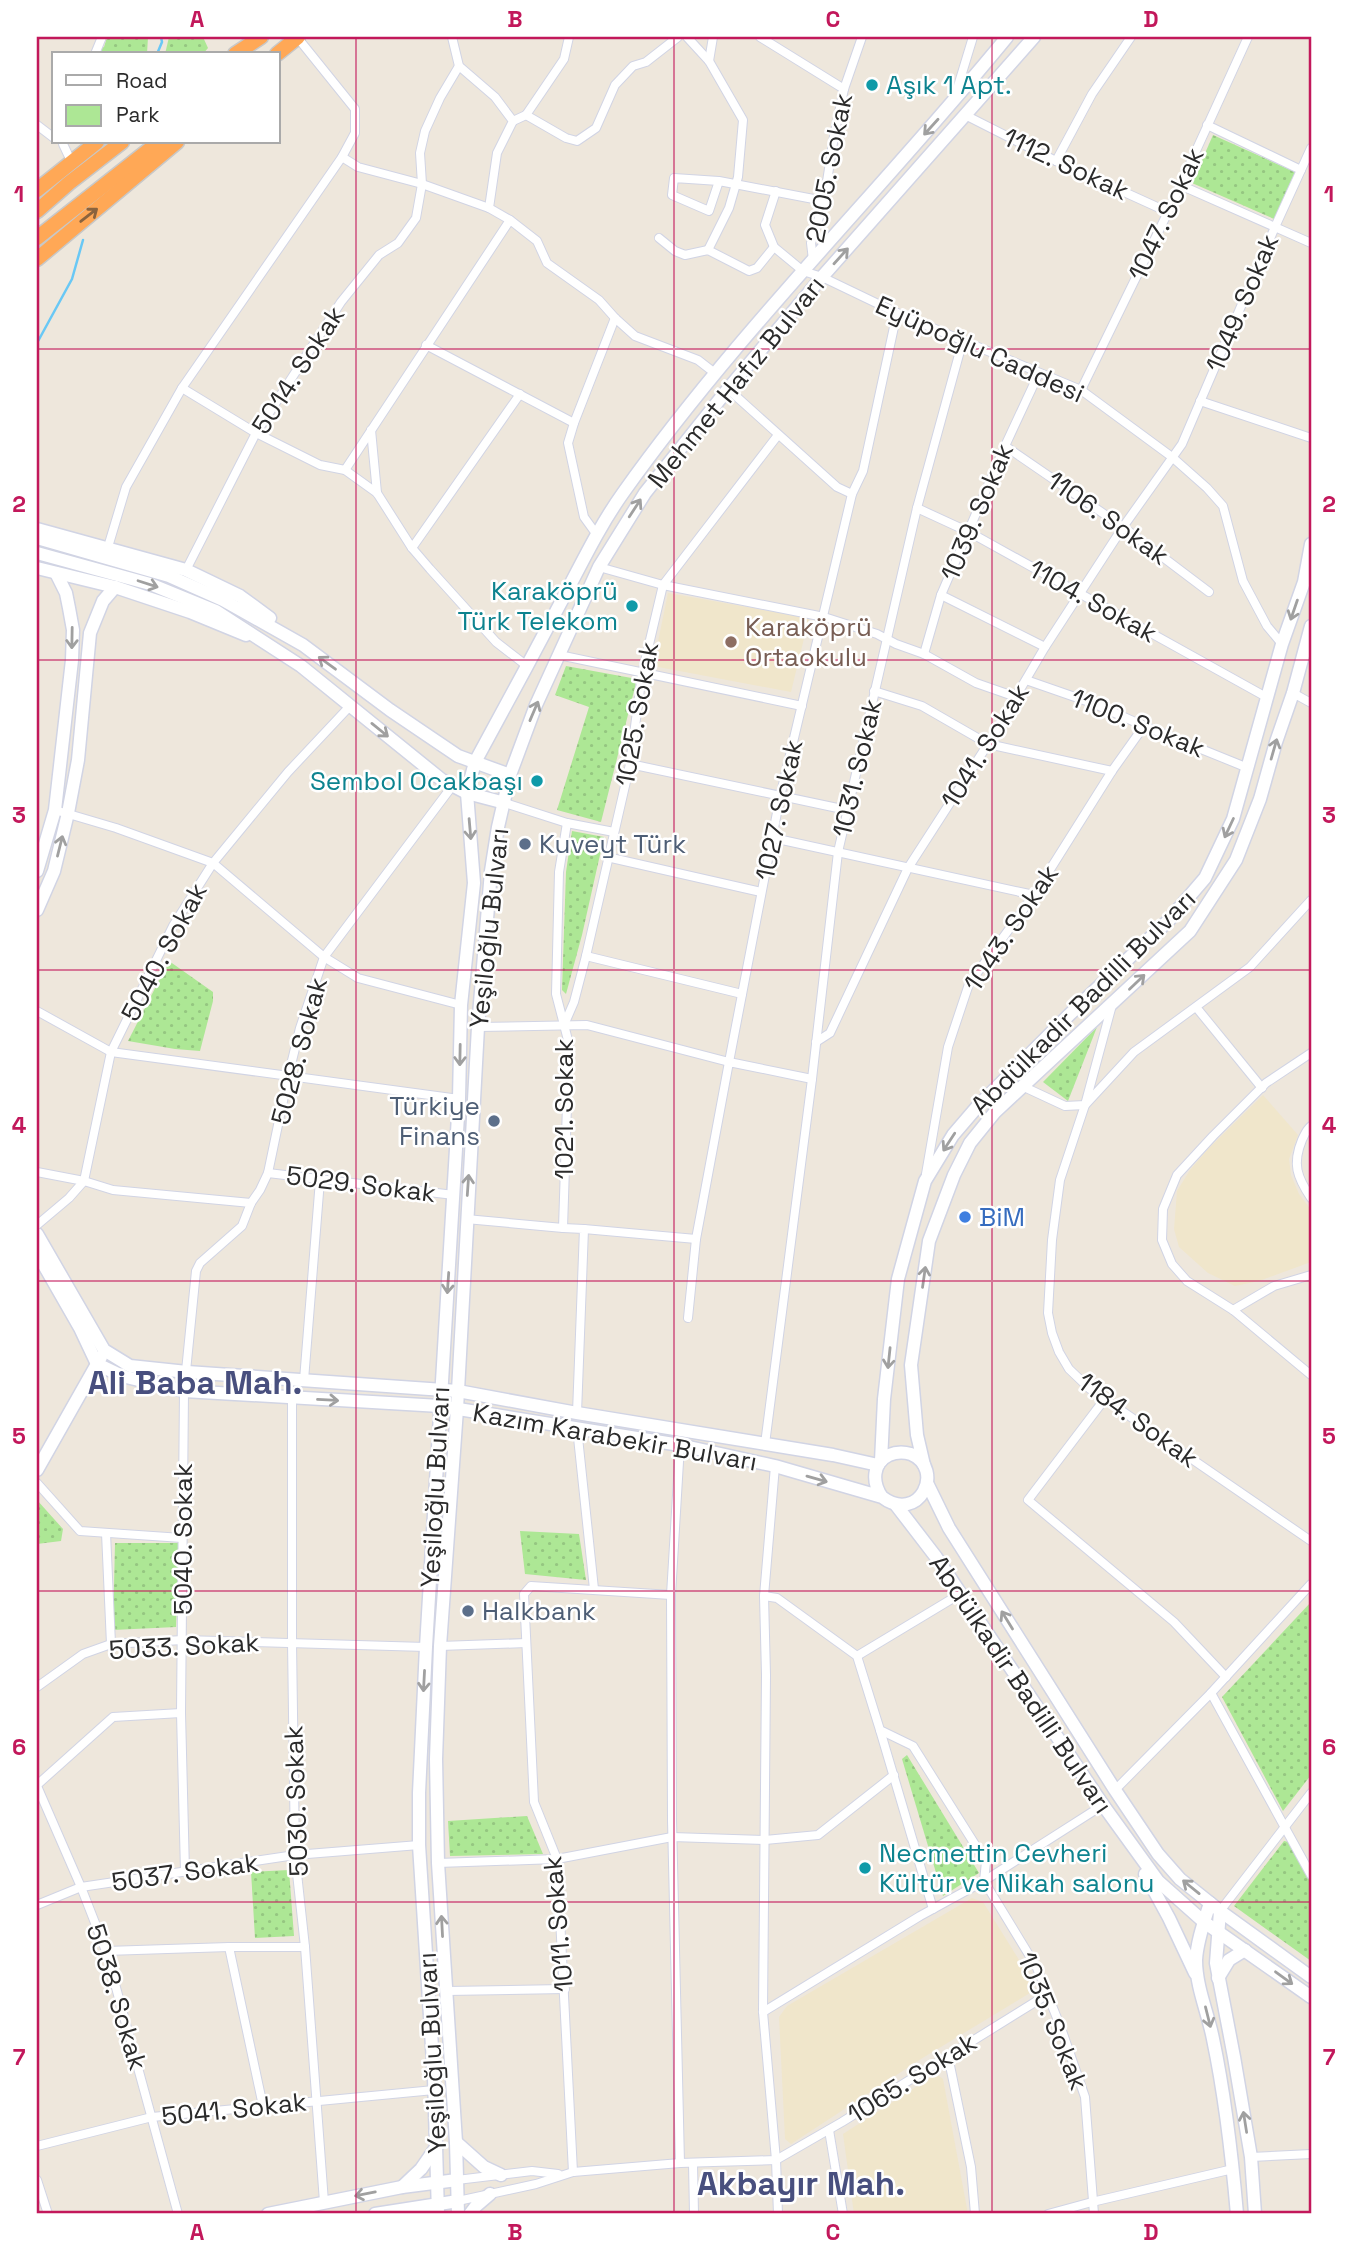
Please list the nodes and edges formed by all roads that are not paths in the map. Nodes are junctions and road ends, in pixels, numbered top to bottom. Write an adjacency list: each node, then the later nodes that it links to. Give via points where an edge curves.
1 (261, 37): 15 (highway)
2 (299, 37): 16 (highway); 33 (street, via 355,110 355,133)
3 (452, 37): 18 (street)
4 (569, 37): 21 (street, via 564,59)
5 (678, 37): 21 (street, via 646,62 633,66 615,85 596,128 578,141)
6 (687, 37): 17 (street)
7 (713, 37): 17 (street)
8 (760, 37): 19 (street)
9 (862, 37): 19 (street, 2005. Sokak)
10 (973, 37): 20 (street)
11 (1007, 37): 20 (main road, Mehmet Hafız Bulvarı)
12 (1034, 37): 22 (main road, Mehmet Hafız Bulvarı)
13 (1132, 37): 34 (street, via 1091,94)
14 (1248, 37): 25 (street, 1047. Sokak)
15 (238, 52)
16 (280, 52)
17 (709, 61): 39 (street, via 743,120)
18 (459, 66): 23 (street, via 495,97); 38 (street, 5014. Sokak, via 425,131 420,152)
19 (844, 89): 43 (street, 2005. Sokak)
20 (954, 102): 55 (main road, Mehmet Hafız Bulvarı, one-way to 55)
21 (526, 115): 23 (street)
22 (965, 115): 34 (street, 1112. Sokak); 57 (main road, Mehmet Hafız Bulvarı, one-way to 22)
23 (513, 121): 44 (street, via 497,153)
24 (37, 125): 26 (street)
25 (1208, 125): 36 (street); 40 (street, 1047. Sokak)
26 (52, 136)
27 (62, 144): 35 (street)
28 (94, 144): 35 (highway)
29 (119, 144): 45 (highway)
30 (156, 144): 49 (highway)
31 (175, 144): 54 (highway, one-way to 31)
32 (1311, 148): 36 (street, 1049. Sokak)
33 (342, 158): 38 (street, via 358,167); 64 (street)
34 (1056, 161): 46 (street, 1112. Sokak)
35 (71, 162): 41 (highway)
36 (1301, 170): 48 (street, 1049. Sokak)
37 (719, 181): 37 (street, via 674,178 672,195 709,211); 39 (street)
38 (422, 184): 44 (street); 71 (street, 5014. Sokak, via 416,218 406,234 380,255 341,302)
39 (736, 185): 42 (street); 53 (street)
40 (1180, 185): 46 (street, 1047. Sokak); 48 (street)
41 (37, 190)
42 (776, 191): 43 (street); 52 (street, via 765,225)
43 (824, 201): 55 (street, 2005. Sokak, via 811,243)
44 (489, 208): 47 (street)
45 (37, 211)
46 (1168, 212): 66 (street, 1047. Sokak)
47 (510, 220): 59 (street, via 537,241 547,263 600,300); 61 (street)
48 (1275, 227): 51 (street); 68 (street, 1049. Sokak)
49 (37, 238)
50 (659, 239): 53 (street, via 685,255)
51 (1311, 243)
52 (774, 247): 53 (street, via 749,271); 56 (street)
53 (708, 250)
54 (37, 259)
55 (813, 260): 56 (main road, Mehmet Hafız Bulvarı)
56 (803, 271): 57 (street, Eyüpoğlu Caddesi); 63 (main road, Mehmet Hafız Bulvarı)
57 (822, 277): 58 (street, Eyüpoğlu Caddesi); 65 (main road, Mehmet Hafız Bulvarı)
58 (897, 313): 60 (street, Eyüpoğlu Caddesi); 78 (street, 1027. Sokak, via 863,471)
59 (615, 318): 63 (street, via 635,336 698,360); 69 (street)
60 (963, 340): 62 (street, Eyüpoğlu Caddesi); 79 (street, 1031. Sokak)
61 (426, 345): 67 (street); 70 (street)
62 (1039, 373): 66 (street, Eyüpoğlu Caddesi); 74 (street, 1039. Sokak)
63 (716, 374): 83 (main road, Mehmet Hafız Bulvarı, via 636,475)
64 (182, 388): 71 (street); 86 (street, via 126,487)
65 (728, 389): 72 (street); 89 (main road, Mehmet Hafız Bulvarı, one-way to 65, via 645,493)
66 (1081, 390): 75 (street, Eyüpoğlu Caddesi)
67 (520, 394): 69 (street); 87 (street)
68 (1200, 401): 73 (street); 75 (street, 1049. Sokak)
69 (574, 423): 83 (street, via 568,443 584,517)
70 (370, 429): 76 (street); 77 (street)
71 (256, 433): 76 (street, via 320,465); 91 (street, 5014. Sokak)
72 (778, 435): 78 (street, via 837,487); 93 (street, 1025. Sokak)
73 (1310, 438)
74 (1005, 446): 80 (street, 1106. Sokak); 82 (street, 1039. Sokak)
75 (1172, 457): 80 (street, 1041. Sokak); 102 (street, Eyüpoğlu Caddesi, via 1223,506 1243,580)
76 (345, 470): 77 (street)
77 (377, 493): 87 (street)
78 (852, 494): 98 (street, 1027. Sokak)
79 (916, 508): 82 (street, 1104. Sokak); 101 (street, 1031. Sokak)
80 (1123, 527): 95 (street, 1106. Sokak); 96 (street, 1041. Sokak)
81 (37, 529): 86 (main road)
82 (970, 532): 96 (street, 1104. Sokak); 97 (street, 1039. Sokak)
83 (597, 535): 107 (main road, Mehmet Hafız Bulvarı)
84 (37, 538): 103 (main road, via 169,576)
85 (1311, 544): 102 (main road, Abdülkadir Badilli Bulvarı, one-way to 102, via 1304,582)
86 (108, 547): 91 (main road)
87 (412, 548): 107 (street, via 496,642)
88 (37, 552): 100 (main road, one-way to 100, via 150,584 216,611)
89 (599, 567): 93 (street); 106 (main road, Mehmet Hafız Bulvarı)
90 (37, 568): 92 (main road)
91 (186, 570): 103 (main road, via 240,597)
92 (56, 573): 94 (main road); 129 (main road, one-way to 129, via 66,593 73,630)
93 (663, 585): 98 (street); 108 (street, 1025. Sokak)
94 (115, 587): 100 (main road, via 242,635); 129 (main road, via 103,601 90,633 78,760)
95 (1209, 592)
96 (1080, 594): 104 (street, 1041. Sokak); 113 (street, 1104. Sokak)
97 (942, 595): 104 (street); 105 (street, 1039. Sokak)
98 (824, 617): 101 (street); 116 (street, 1027. Sokak)
99 (1311, 626): 111 (main road, Abdülkadir Badilli Bulvarı)
100 (256, 636): 115 (main road)
101 (887, 639): 105 (street); 110 (street, 1031. Sokak)
102 (1282, 644): 113 (main road, Abdülkadir Badilli Bulvarı)
103 (303, 645): 119 (main road, one-way to 103, via 447,748)
104 (1045, 647): 109 (street, 1041. Sokak)
105 (924, 654): 112 (street, via 976,683)
106 (559, 655): 108 (street); 123 (main road, Mehmet Hafız Bulvarı, one-way to 106)
107 (527, 666): 119 (main road, Mehmet Hafız Bulvarı)
108 (642, 674): 116 (street); 120 (street, 1025. Sokak)
109 (1026, 680): 112 (street, 1041. Sokak); 117 (street, 1100. Sokak)
110 (874, 691): 118 (street, via 922,706); 128 (street, 1031. Sokak)
111 (1293, 693): 114 (street); 147 (main road, Abdülkadir Badilli Bulvarı, one-way to 111, via 1190,931 1236,860)
112 (1016, 697): 118 (street, 1041. Sokak)
113 (1268, 698): 121 (main road, Abdülkadir Badilli Bulvarı)
114 (1311, 703)
115 (350, 706): 124 (main road, one-way to 124); 136 (street, 5040. Sokak)
116 (802, 706): 126 (street, 1027. Sokak)
117 (1144, 726): 121 (street, 1100. Sokak); 122 (street, 1043. Sokak)
118 (988, 744): 122 (street); 137 (street, 1041. Sokak)
119 (475, 762): 123 (main road); 125 (main road, Yeşiloğlu Bulvarı)
120 (630, 764): 126 (street); 131 (street, 1025. Sokak)
121 (1248, 768): 167 (main road, Abdülkadir Badilli Bulvarı, one-way to 167, via 1233,819 1205,878 1169,920 977,1107 953,1135)
122 (1112, 771): 140 (street, 1043. Sokak)
123 (510, 775): 127 (main road, Yeşiloğlu Bulvarı)
124 (453, 785): 125 (main road); 144 (street, 5028. Sokak)
125 (467, 793): 127 (main road); 146 (main road, Yeşiloğlu Bulvarı, one-way to 146, via 474,883)
126 (780, 797): 128 (street); 132 (street, 1027. Sokak)
127 (505, 803): 130 (street); 151 (main road, Yeşiloğlu Bulvarı, via 491,871)
128 (847, 810): 134 (street, 1031. Sokak)
129 (62, 811): 133 (main road); 136 (street); 142 (main road, one-way to 129, via 54,871)
130 (567, 823): 131 (street); 150 (street, 1021. Sokak, via 559,872 556,994)
131 (614, 832): 135 (street, 1025. Sokak)
132 (773, 838): 134 (street); 139 (street, 1027. Sokak)
133 (42, 839): 138 (main road)
134 (838, 852): 137 (street); 152 (street, 1031. Sokak)
135 (607, 857): 139 (street); 143 (street, 1025. Sokak)
136 (213, 863): 144 (street); 153 (street, 5040. Sokak, via 173,926)
137 (908, 868): 140 (street); 152 (street, 1041. Sokak, via 830,1033)
138 (37, 871)
139 (761, 891): 145 (street, 1027. Sokak)
140 (1034, 895): 167 (street, 1043. Sokak, via 969,984 960,1006 948,1047)
141 (1311, 900): 148 (street, via 1250,967)
142 (37, 910)
143 (586, 956): 145 (street); 150 (street, 1025. Sokak)
144 (324, 957): 146 (street, via 358,978); 156 (street, 5028. Sokak)
145 (742, 994): 155 (street, 1027. Sokak)
146 (461, 1005): 160 (main road, Yeşiloğlu Bulvarı, one-way to 160)
147 (1112, 1005): 158 (main road, Abdülkadir Badilli Bulvarı); 161 (street, 1184. Sokak)
148 (1196, 1007): 159 (street); 161 (street, via 1134,1052)
149 (37, 1012): 153 (street)
150 (564, 1025): 151 (street); 155 (street, via 587,1025); 174 (street, 1021. Sokak, via 569,1044)
151 (478, 1027): 171 (main road, Yeşiloğlu Bulvarı, one-way to 151)
152 (816, 1042): 157 (street, 1031. Sokak)
153 (111, 1052): 156 (street); 166 (street, 5040. Sokak)
154 (1311, 1053): 159 (street)
155 (729, 1062): 157 (street); 177 (street, 1027. Sokak)
156 (288, 1077): 160 (street); 164 (street, 5028. Sokak)
157 (812, 1079): 196 (street, 1031. Sokak)
158 (1022, 1086): 161 (street, via 1065,1106); 200 (main road, Abdülkadir Badilli Bulvarı, one-way to 158, via 911,1365 929,1241 970,1143)
159 (1262, 1088): 180 (street, via 1177,1175 1163,1209 1162,1240 1172,1264 1187,1281)
160 (459, 1099): 168 (main road, Yeşiloğlu Bulvarı)
161 (1085, 1105): 191 (street, 1184. Sokak, via 1060,1180 1048,1313 1069,1369)
162 (1311, 1126): 169 (street, via 1296,1155 1300,1181)
163 (37, 1172): 166 (street)
164 (268, 1173): 165 (street, 5029. Sokak); 170 (street, 5028. Sokak)
165 (320, 1180): 168 (street, 5029. Sokak); 186 (street)
166 (83, 1181): 170 (street, via 113,1190); 172 (street)
167 (925, 1181): 198 (main road, Abdülkadir Badilli Bulvarı, one-way to 198, via 898,1279)
168 (454, 1195): 187 (main road, Yeşiloğlu Bulvarı, one-way to 187)
169 (1311, 1198)
170 (251, 1203): 173 (street, 5028. Sokak)
171 (466, 1219): 174 (street); 189 (main road, Yeşiloğlu Bulvarı)
172 (37, 1225)
173 (242, 1226): 184 (street, 5040. Sokak, via 195,1271)
174 (564, 1228): 175 (street)
175 (584, 1228): 177 (street); 194 (street)
176 (37, 1234): 182 (main road)
177 (696, 1239): 181 (street, 1027. Sokak)
178 (37, 1253): 183 (main road)
179 (1311, 1275): 180 (street, via 1274,1286)
180 (1233, 1310): 185 (street)
181 (688, 1318)
182 (104, 1350): 183 (main road); 184 (main road, Kazım Karabekir Bulvarı, via 130,1366)
183 (97, 1364): 188 (main road, Kazım Karabekir Bulvarı, via 122,1376); 201 (main road)
184 (187, 1372): 186 (main road, Kazım Karabekir Bulvarı); 188 (street, 5040. Sokak)
185 (1311, 1375)
186 (304, 1380): 187 (main road, Kazım Karabekir Bulvarı)
187 (441, 1390): 189 (main road, Kazım Karabekir Bulvarı); 192 (main road, Yeşiloğlu Bulvarı)
188 (184, 1391): 190 (main road, Kazım Karabekir Bulvarı); 207 (street, 5040. Sokak)
189 (458, 1391): 193 (main road, Yeşiloğlu Bulvarı); 194 (main road, Kazım Karabekir Bulvarı)
190 (292, 1398): 192 (main road, Kazım Karabekir Bulvarı, one-way to 192); 215 (street, 5030. Sokak)
191 (1104, 1400): 208 (street, 1184. Sokak); 221 (street, via 1028,1500 1174,1622)
192 (440, 1406): 193 (main road, Kazım Karabekir Bulvarı); 219 (main road, Yeşiloğlu Bulvarı)
193 (457, 1409): 195 (main road, Kazım Karabekir Bulvarı); 218 (main road, Yeşiloğlu Bulvarı)
194 (578, 1413): 196 (main road, Kazım Karabekir Bulvarı)
195 (577, 1428): 197 (main road, Kazım Karabekir Bulvarı); 210 (street)
196 (765, 1444): 198 (main road, Kazım Karabekir Bulvarı)
197 (680, 1445): 199 (main road, Kazım Karabekir Bulvarı); 211 (street)
198 (880, 1463): 200 (main road, via 901,1452); 204 (main road, via 874,1482)
199 (775, 1466): 204 (main road, Kazım Karabekir Bulvarı, one-way to 204); 213 (street)
200 (924, 1466): 203 (main road)
201 (37, 1470)
202 (37, 1483): 206 (street, via 80,1531)
203 (927, 1483): 205 (main road, via 920,1498); 228 (main road, Abdülkadir Badilli Bulvarı, one-way to 203, via 949,1528)
204 (882, 1497): 205 (main road)
205 (897, 1505): 212 (main road, Abdülkadir Badilli Bulvarı)
206 (106, 1533): 207 (street); 217 (street)
207 (182, 1538): 214 (street, 5040. Sokak)
208 (1311, 1541)
209 (1311, 1584): 221 (street)
210 (594, 1589): 211 (street); 216 (street, 1011. Sokak, via 531,1586 524,1594)
211 (671, 1594): 233 (street)
212 (960, 1594): 220 (street); 230 (main road, Abdülkadir Badilli Bulvarı)
213 (764, 1596): 220 (street, via 777,1598); 234 (street)
214 (183, 1640): 215 (street, 5033. Sokak); 217 (street, 5033. Sokak); 224 (street, 5040. Sokak)
215 (292, 1642): 219 (street, 5033. Sokak); 236 (street, 5030. Sokak)
216 (526, 1643): 218 (street); 237 (street, 1011. Sokak, via 534,1802)
217 (111, 1644): 222 (street, 5033. Sokak, via 83,1654)
218 (440, 1646): 238 (main road, Yeşiloğlu Bulvarı)
219 (426, 1647): 235 (main road, Yeşiloğlu Bulvarı, one-way to 235)
220 (857, 1656): 225 (street)
221 (1226, 1677): 223 (street)
222 (37, 1687)
223 (1210, 1693): 228 (street); 231 (street)
224 (181, 1713): 227 (street, via 113,1717); 239 (street, 5040. Sokak)
225 (880, 1730): 226 (street); 241 (street, via 913,1746 986,1862)
226 (894, 1775): 234 (street, via 818,1835); 245 (street)
227 (37, 1786): 242 (street, 5038. Sokak)
228 (1115, 1790): 244 (main road, Abdülkadir Badilli Bulvarı, one-way to 228, via 1169,1867)
229 (1311, 1793): 231 (street)
230 (1103, 1805): 232 (main road, Abdülkadir Badilli Bulvarı); 241 (street)
231 (1286, 1826): 240 (street); 244 (street)
232 (1119, 1827): 246 (main road, Abdülkadir Badilli Bulvarı, via 1158,1881); 254 (main road)
233 (672, 1837): 234 (street); 237 (street); 272 (street)
234 (765, 1840): 259 (street)
235 (419, 1845): 236 (street, 5037. Sokak); 261 (main road, Yeşiloğlu Bulvarı)
236 (295, 1855): 239 (street, 5037. Sokak); 249 (street, 5030. Sokak)
237 (557, 1859): 238 (street); 255 (street, 1011. Sokak)
238 (438, 1863): 256 (main road, Yeşiloğlu Bulvarı, one-way to 238)
239 (185, 1872): 242 (street, 5037. Sokak)
240 (1311, 1875)
241 (984, 1881): 245 (street); 257 (street, 1035. Sokak)
242 (81, 1887): 243 (street, 5037. Sokak); 251 (street, 5038. Sokak)
243 (37, 1905)
244 (1215, 1907): 246 (main road); 247 (main road); 252 (main road, Abdülkadir Badilli Bulvarı)
245 (933, 1909): 259 (street)
246 (1204, 1922): 247 (main road, Abdülkadir Badilli Bulvarı); 254 (main road, via 1197,1948)
247 (1217, 1930): 250 (main road, Abdülkadir Badilli Bulvarı); 253 (main road)
248 (229, 1947): 249 (street); 251 (street); 263 (street)
249 (305, 1947): 262 (street, 5030. Sokak)
250 (1245, 1950): 253 (main road, via 1229,1960); 258 (main road, Abdülkadir Badilli Bulvarı, one-way to 258)
251 (106, 1951): 264 (street, 5038. Sokak)
252 (1311, 1977)
253 (1219, 1978): 270 (main road, one-way to 253)
254 (1198, 1980): 274 (main road, one-way to 274, via 1213,2040)
255 (565, 1989): 256 (street); 275 (street, 1011. Sokak)
256 (446, 1991): 266 (main road, Yeşiloğlu Bulvarı)
257 (1048, 1994): 260 (street, 1065. Sokak); 284 (street, 1035. Sokak, via 1085,2097)
258 (1311, 1997)
259 (763, 2012): 271 (street)
260 (948, 2056): 265 (street, 1065. Sokak); 296 (street, via 971,2167)
261 (435, 2090): 262 (street, 5041. Sokak); 268 (main road, Yeşiloğlu Bulvarı)
262 (315, 2102): 263 (street, 5041. Sokak); 283 (street, 5030. Sokak)
263 (263, 2106): 264 (street, 5041. Sokak)
264 (152, 2117): 267 (street, 5041. Sokak); 289 (street, 5038. Sokak)
265 (829, 2130): 271 (street, 1065. Sokak); 295 (street)
266 (456, 2142): 277 (main road, via 484,2167); 279 (main road, Yeşiloğlu Bulvarı)
267 (37, 2146)
268 (437, 2146): 280 (main road, Yeşiloğlu Bulvarı); 281 (main road)
269 (1311, 2154): 270 (street)
270 (1251, 2157): 300 (main road)
271 (776, 2160): 273 (street); 294 (street)
272 (680, 2163): 273 (street); 275 (street)
273 (694, 2163): 293 (street)
274 (1233, 2169): 284 (street); 299 (main road)
275 (573, 2172): 276 (street)
276 (563, 2174): 277 (street); 282 (street)
277 (501, 2175): 279 (street)
278 (37, 2180): 288 (street)
279 (457, 2180): 280 (main road); 285 (main road, Yeşiloğlu Bulvarı)
280 (437, 2182): 281 (main road); 286 (main road, Yeşiloğlu Bulvarı)
281 (402, 2187): 283 (main road, one-way to 283)
282 (490, 2194): 285 (street); 292 (main road)
283 (324, 2202): 290 (main road)
284 (1093, 2202): 297 (street); 298 (street, 1035. Sokak)
285 (458, 2208): 286 (main road)
286 (438, 2209): 287 (main road)
287 (397, 2213): 291 (main road)
288 (48, 2214)
289 (178, 2214)
290 (268, 2214)
291 (375, 2214)
292 (470, 2214)
293 (694, 2214)
294 (778, 2214)
295 (843, 2214)
296 (975, 2214)
297 (1048, 2214)
298 (1094, 2214)
299 (1237, 2214)
300 (1255, 2214)

